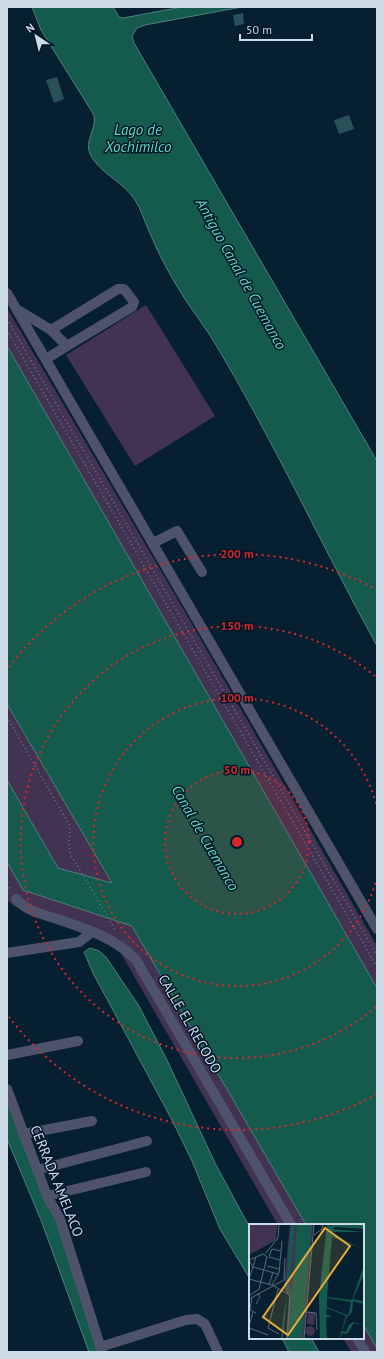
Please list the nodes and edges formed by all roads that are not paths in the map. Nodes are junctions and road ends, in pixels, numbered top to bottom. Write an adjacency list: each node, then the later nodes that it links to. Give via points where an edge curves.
1 (7, 293): 2 (street)
2 (16, 309): 3 (street); 5 (street)
3 (51, 330): 4 (street); 4 (street, via 118,289 124,290 134,302 132,306)
4 (67, 346): 5 (street)
5 (46, 359): 6 (street)
6 (153, 543): 7 (street, via 177,531); 9 (street)
7 (202, 572)
8 (16, 899): 10 (street, CALLE EL RECODO, via 25,909)
9 (377, 929)
10 (92, 932): 11 (street, via 79,942); 21 (street, CALLE EL RECODO, via 126,948 136,960)
11 (7, 953)
12 (78, 1041): 13 (street)
13 (7, 1055)
14 (7, 1089): 16 (street, CERRADA AMELACO)
15 (92, 1121): 16 (street)
16 (24, 1134): 18 (street, CERRADA AMELACO)
17 (147, 1141): 18 (street)
18 (37, 1170): 20 (street, CERRADA AMELACO)
19 (146, 1172): 20 (street)
20 (46, 1196): 23 (street, CERRADA AMELACO, via 60,1219)
21 (290, 1224)
22 (358, 1339): 25 (street)
23 (101, 1349): 24 (street, via 186,1320 197,1319 205,1324)
24 (218, 1352)
25 (365, 1352)

